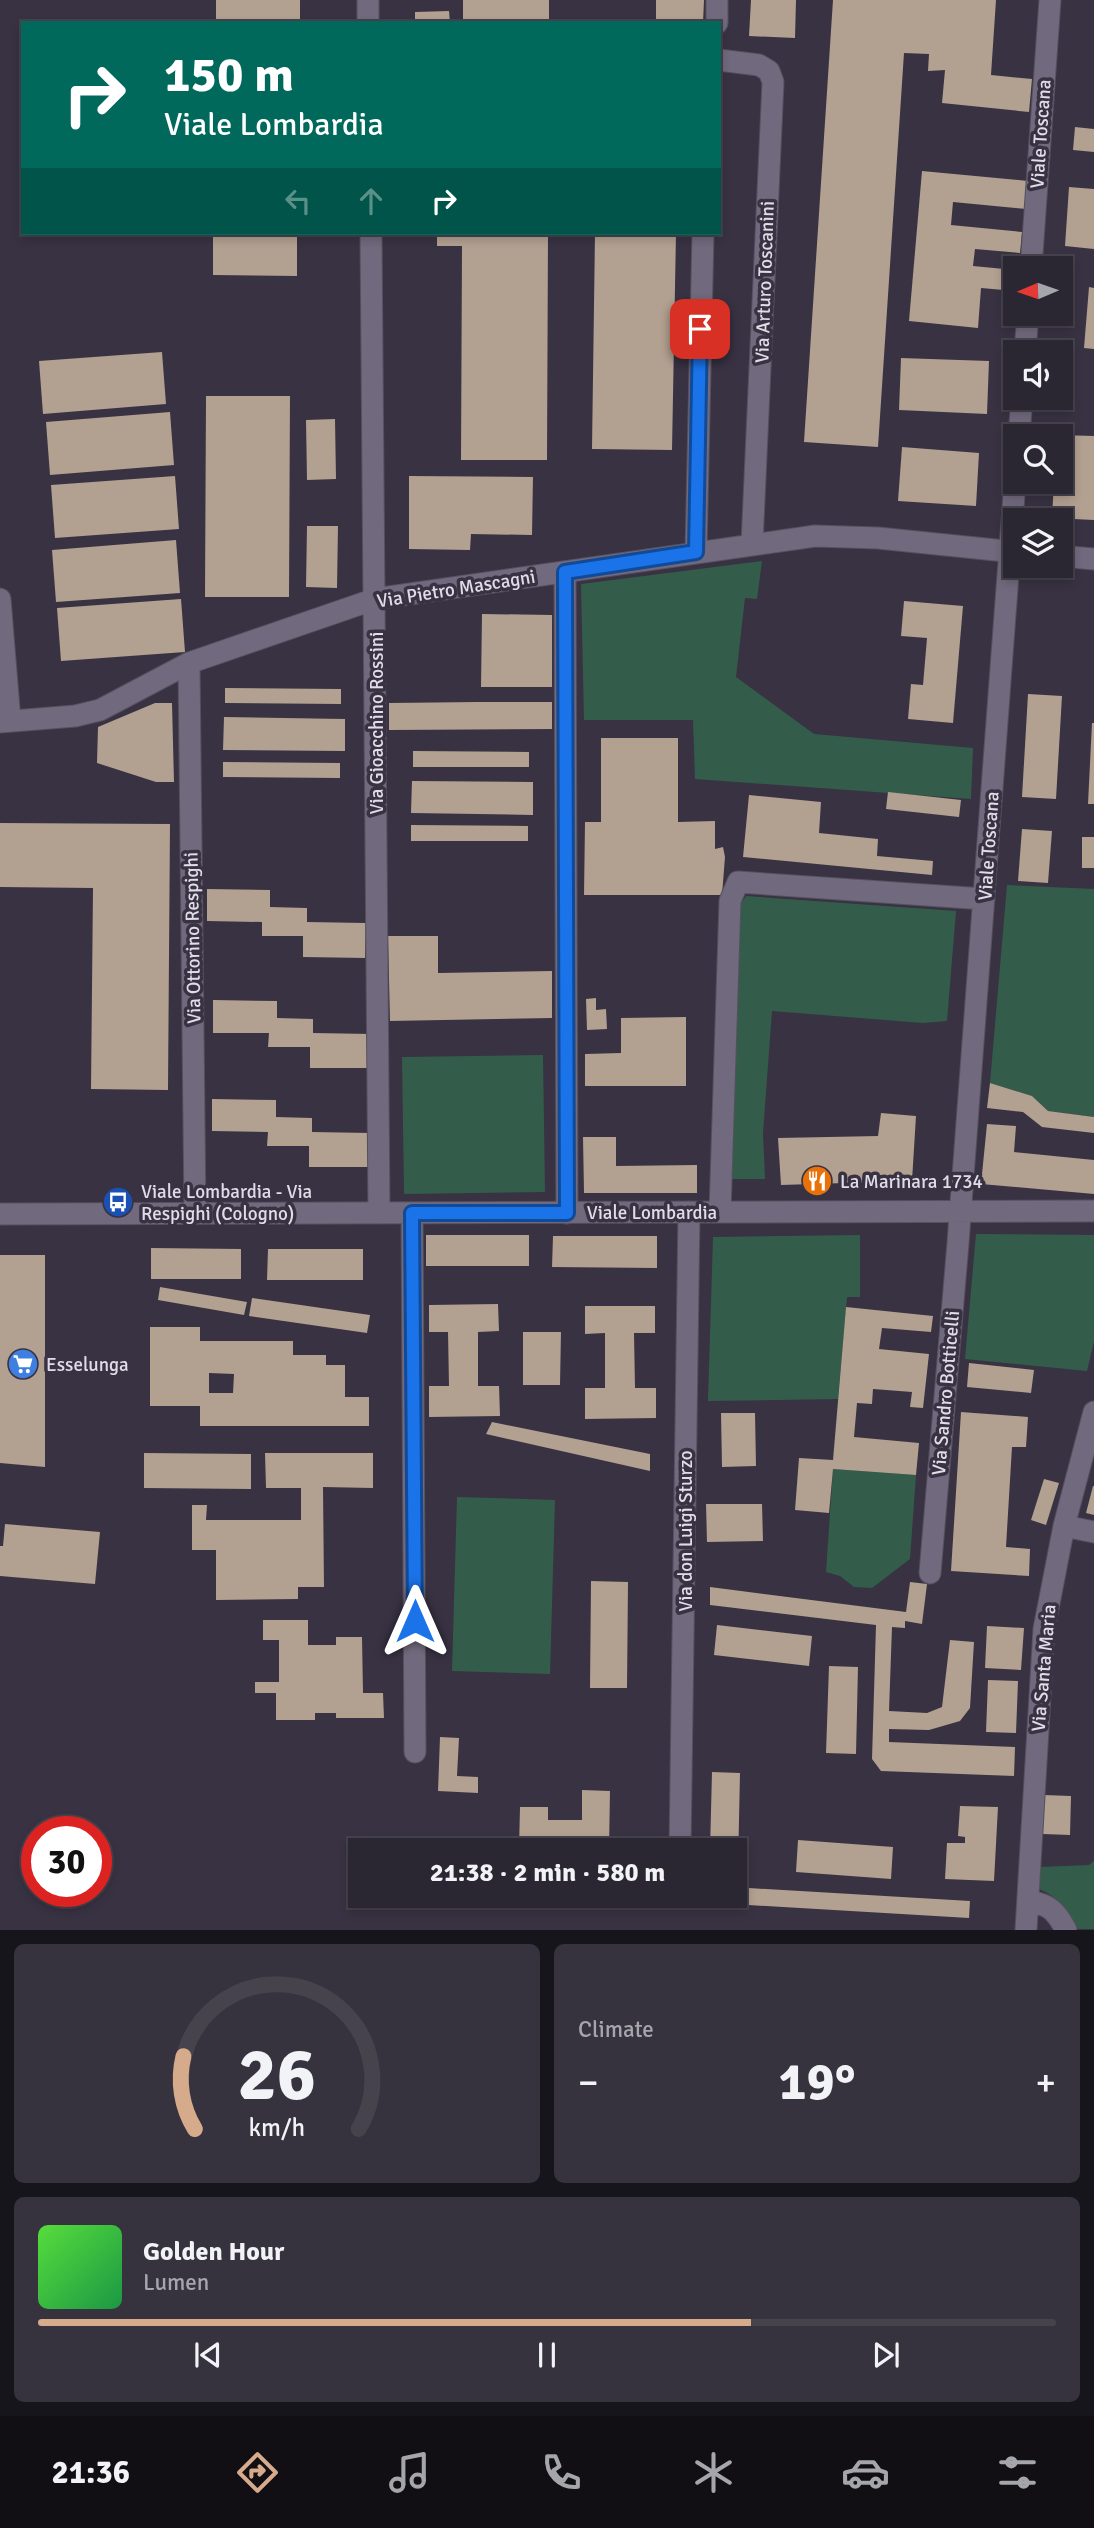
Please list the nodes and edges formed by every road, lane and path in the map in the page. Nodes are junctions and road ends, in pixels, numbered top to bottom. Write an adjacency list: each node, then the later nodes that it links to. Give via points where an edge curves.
1 (368, 0): 4 (street)
2 (717, 0): 5 (street)
3 (1050, 0): 9 (street, Viale Toscana)
4 (368, 21)
5 (717, 21)
6 (721, 60): 10 (street, Via Arturo Toscanini, via 758,65 769,71 773,82)
7 (371, 235): 18 (street, Via Gioacchino Rossini)
8 (703, 235): 12 (street)
9 (1032, 256)
10 (752, 544): 11 (street, Via Pietro Mascagni, via 815,537 878,538); 12 (street, Via Pietro Mascagni)
11 (1003, 551)
12 (696, 552): 15 (street, Via Pietro Mascagni)
13 (1073, 557): 14 (street)
14 (1094, 559)
15 (565, 572): 18 (street, Via Pietro Mascagni); 29 (street)
16 (1011, 578): 21 (street, Viale Toscana)
17 (0, 599): 20 (street)
18 (376, 599): 19 (street, Via Pietro Mascagni); 27 (street, Via Gioacchino Rossini)
19 (189, 663): 20 (street, Via Pietro Mascagni, via 100,710); 26 (street, Via Ottorino Respighi)
20 (5, 721)
21 (984, 899): 24 (street, via 738,882 730,901); 25 (street, Viale Toscana)
22 (1094, 1211): 25 (street, Viale Lombardia)
23 (689, 1212): 24 (street, Viale Lombardia); 29 (street, Viale Lombardia); 36 (street, Via don Luigi Sturzo)
24 (720, 1212): 25 (street, Viale Lombardia)
25 (960, 1212): 34 (street, Via Sandro Botticelli)
26 (195, 1213): 27 (street, Viale Lombardia); 30 (street, Viale Lombardia)
27 (379, 1213): 28 (street, Viale Lombardia)
28 (412, 1213): 29 (street, Viale Lombardia); 35 (street)
29 (567, 1213)
30 (0, 1214)
31 (1094, 1412): 32 (street, Via Santa Maria)
32 (1064, 1526): 33 (street); 37 (street, Via Santa Maria, via 1040,1656)
33 (1094, 1532)
34 (930, 1573)
35 (415, 1752)
36 (680, 1838)
37 (1028, 1901): 38 (street, Via Santa Maria); 39 (street, via 1056,1911)
38 (1026, 1930)
39 (1066, 1930)

